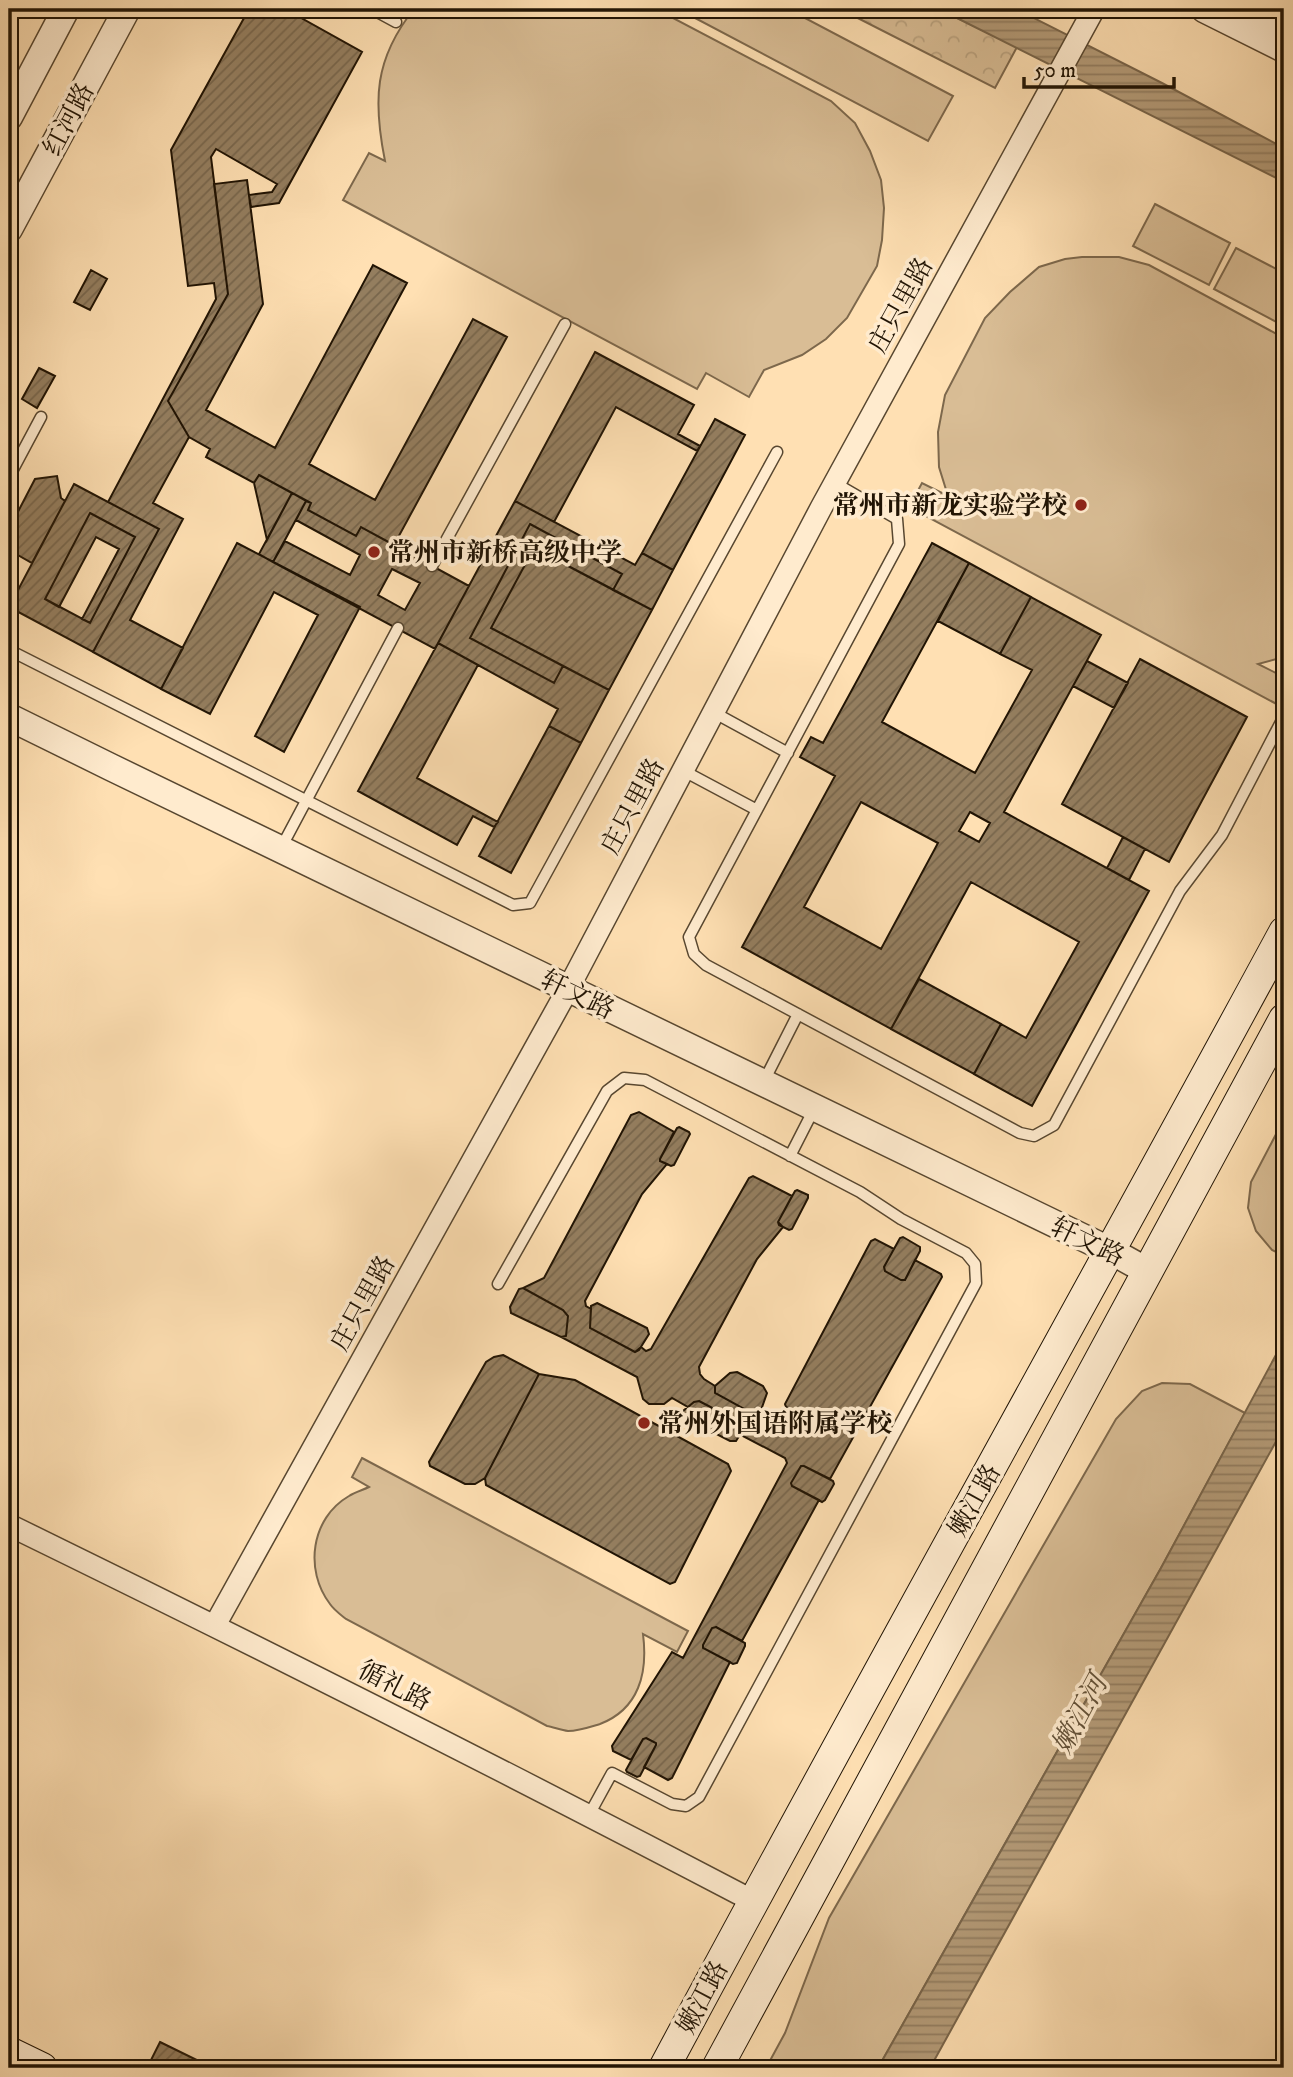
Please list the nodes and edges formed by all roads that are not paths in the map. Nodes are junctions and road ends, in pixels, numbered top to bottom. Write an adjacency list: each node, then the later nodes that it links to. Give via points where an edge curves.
1 (66, 9): 8 (street, 红河路)
2 (127, 9): 9 (street, 红河路)
3 (372, 9): 6 (lane)
4 (1094, 9): 14 (street, 庄只里路)
5 (1203, 9): 7 (street)
6 (396, 22)
7 (1284, 49)
8 (9, 117)
9 (9, 229)
10 (565, 324): 15 (lane)
11 (41, 417): 13 (lane)
12 (777, 452): 23 (lane, via 530,903 513,905)
13 (9, 477)
14 (835, 483): 18 (street, 庄只里路); 21 (lane, via 897,519 900,544)
15 (432, 566)
16 (398, 628): 23 (lane)
17 (9, 638): 23 (lane, via 11,651)
18 (713, 712): 21 (lane); 22 (street, 庄只里路)
19 (9, 717): 25 (street, 轩文路)
20 (1284, 722): 28 (lane, via 1222,835 1180,891 1054,1125 1034,1136 1020,1133)
21 (788, 752): 24 (lane)
22 (682, 770): 24 (lane); 27 (street, 庄只里路)
23 (306, 800): 25 (lane)
24 (757, 810): 28 (lane, via 689,937 694,954 706,965)
25 (279, 851): 27 (street, 轩文路)
26 (1284, 932): 33 (main road, 嫩江路)
27 (568, 989): 30 (street, 轩文路); 37 (street, 庄只里路)
28 (798, 1014): 30 (lane)
29 (1284, 1019): 34 (main road, 嫩江路)
30 (762, 1083): 31 (street, 轩文路)
31 (815, 1108): 32 (lane); 33 (street, 轩文路)
32 (790, 1156): 35 (lane, via 645,1080 624,1079 607,1091); 38 (lane, via 966,1253 975,1264 976,1283 699,1797 686,1806 672,1804 612,1773)
33 (1111, 1251): 34 (street, 轩文路); 39 (main road, 嫩江路)
34 (1147, 1271): 43 (main road, 嫩江路)
35 (498, 1284)
36 (9, 1525): 37 (street, 循礼路)
37 (215, 1625): 38 (street, 循礼路)
38 (589, 1815): 39 (street, 循礼路)
39 (753, 1901): 42 (main road, 嫩江路)
40 (9, 2052): 41 (main road)
41 (42, 2068)
42 (664, 2068)
43 (717, 2068)

